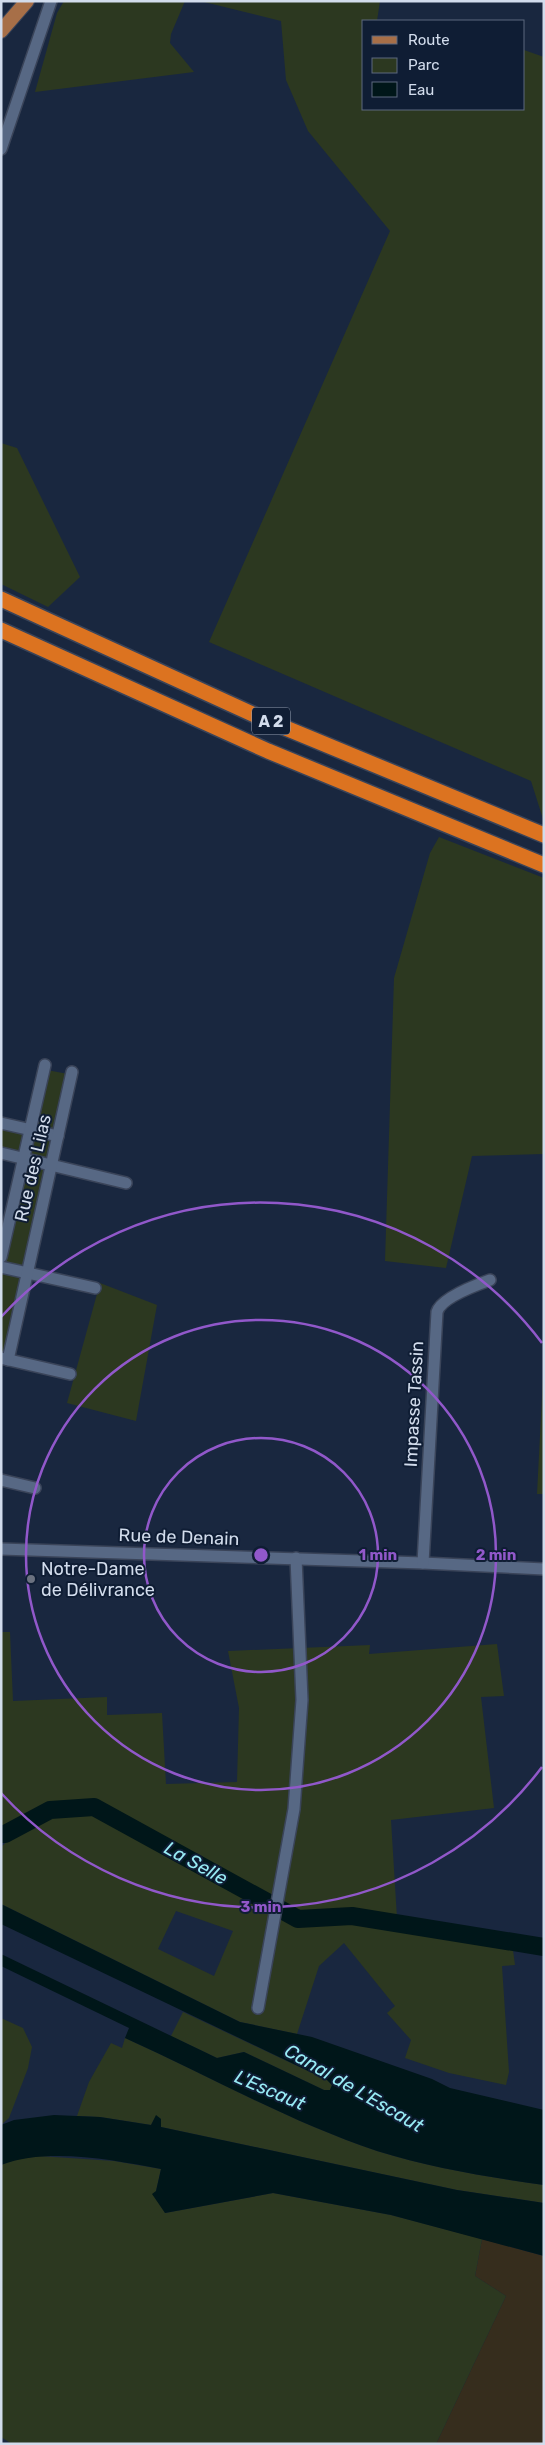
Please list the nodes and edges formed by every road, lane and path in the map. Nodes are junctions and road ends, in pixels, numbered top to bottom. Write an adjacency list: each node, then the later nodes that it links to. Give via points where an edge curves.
1 (27, 1): 3 (main road)
2 (51, 1): 4 (street)
3 (1, 32)
4 (1, 149)
5 (1, 599): 7 (highway, A 2, via 260,717)
6 (1, 630): 8 (highway, A 2, via 250,743)
7 (544, 835)
8 (544, 865)
9 (45, 1065): 12 (street)
10 (72, 1072): 13 (street, Rue des Lilas)
11 (1, 1123): 12 (street)
12 (30, 1130): 13 (street); 15 (street)
13 (58, 1136): 16 (street, Rue des Lilas)
14 (1, 1153): 15 (street)
15 (23, 1158): 16 (street); 18 (street)
16 (52, 1165): 17 (street); 21 (street, Rue des Lilas)
17 (126, 1183)
18 (5, 1225): 19 (street)
19 (1, 1257)
20 (1, 1267): 21 (street)
21 (27, 1272): 23 (street); 24 (street, Rue des Lilas)
22 (490, 1280): 30 (street, Impasse Tassin, via 440,1304 437,1312)
23 (95, 1288)
24 (4, 1359): 25 (street)
25 (70, 1374)
26 (1, 1480): 27 (street)
27 (36, 1488)
28 (1, 1549): 29 (street, Rue de Denain)
29 (296, 1558): 30 (street, Rue de Denain); 32 (street, via 302,1712 293,1820)
30 (423, 1562): 31 (street, Rue de Denain)
31 (544, 1569)
32 (258, 2008)

